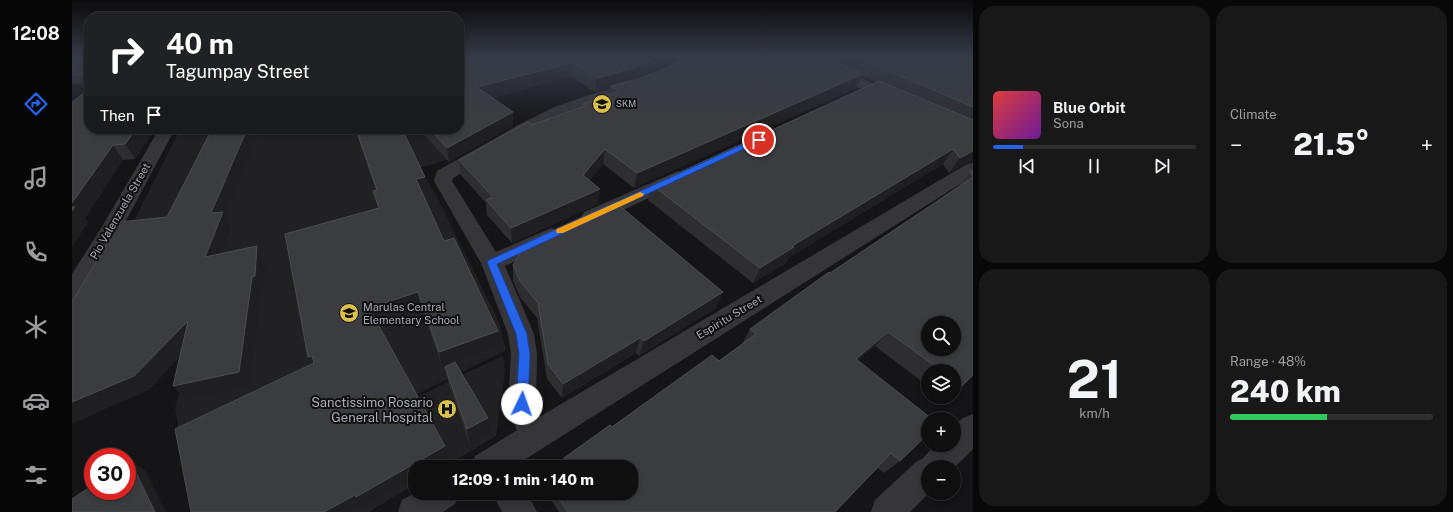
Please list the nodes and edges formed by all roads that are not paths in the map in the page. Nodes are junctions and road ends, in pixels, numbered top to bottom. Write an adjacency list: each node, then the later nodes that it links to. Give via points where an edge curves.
1 (650, 80): 9 (street, via 563,109 444,175 443,181)
2 (854, 80): 3 (street)
3 (871, 88): 4 (street); 5 (street)
4 (850, 98)
5 (907, 104)
6 (164, 134): 10 (street, Pio Valenzuela Street)
7 (973, 168): 12 (street, Espiritu Street)
8 (692, 170): 9 (street)
9 (492, 262): 12 (street, via 521,334 524,354 522,404)
10 (72, 293)
11 (973, 428): 14 (street)
12 (534, 436): 13 (street, Espiritu Street)
13 (497, 460)
14 (941, 460)
15 (921, 479): 20 (street)
16 (433, 500): 18 (street)
17 (513, 500): 19 (street)
18 (414, 512)
19 (521, 512)
20 (888, 512)

